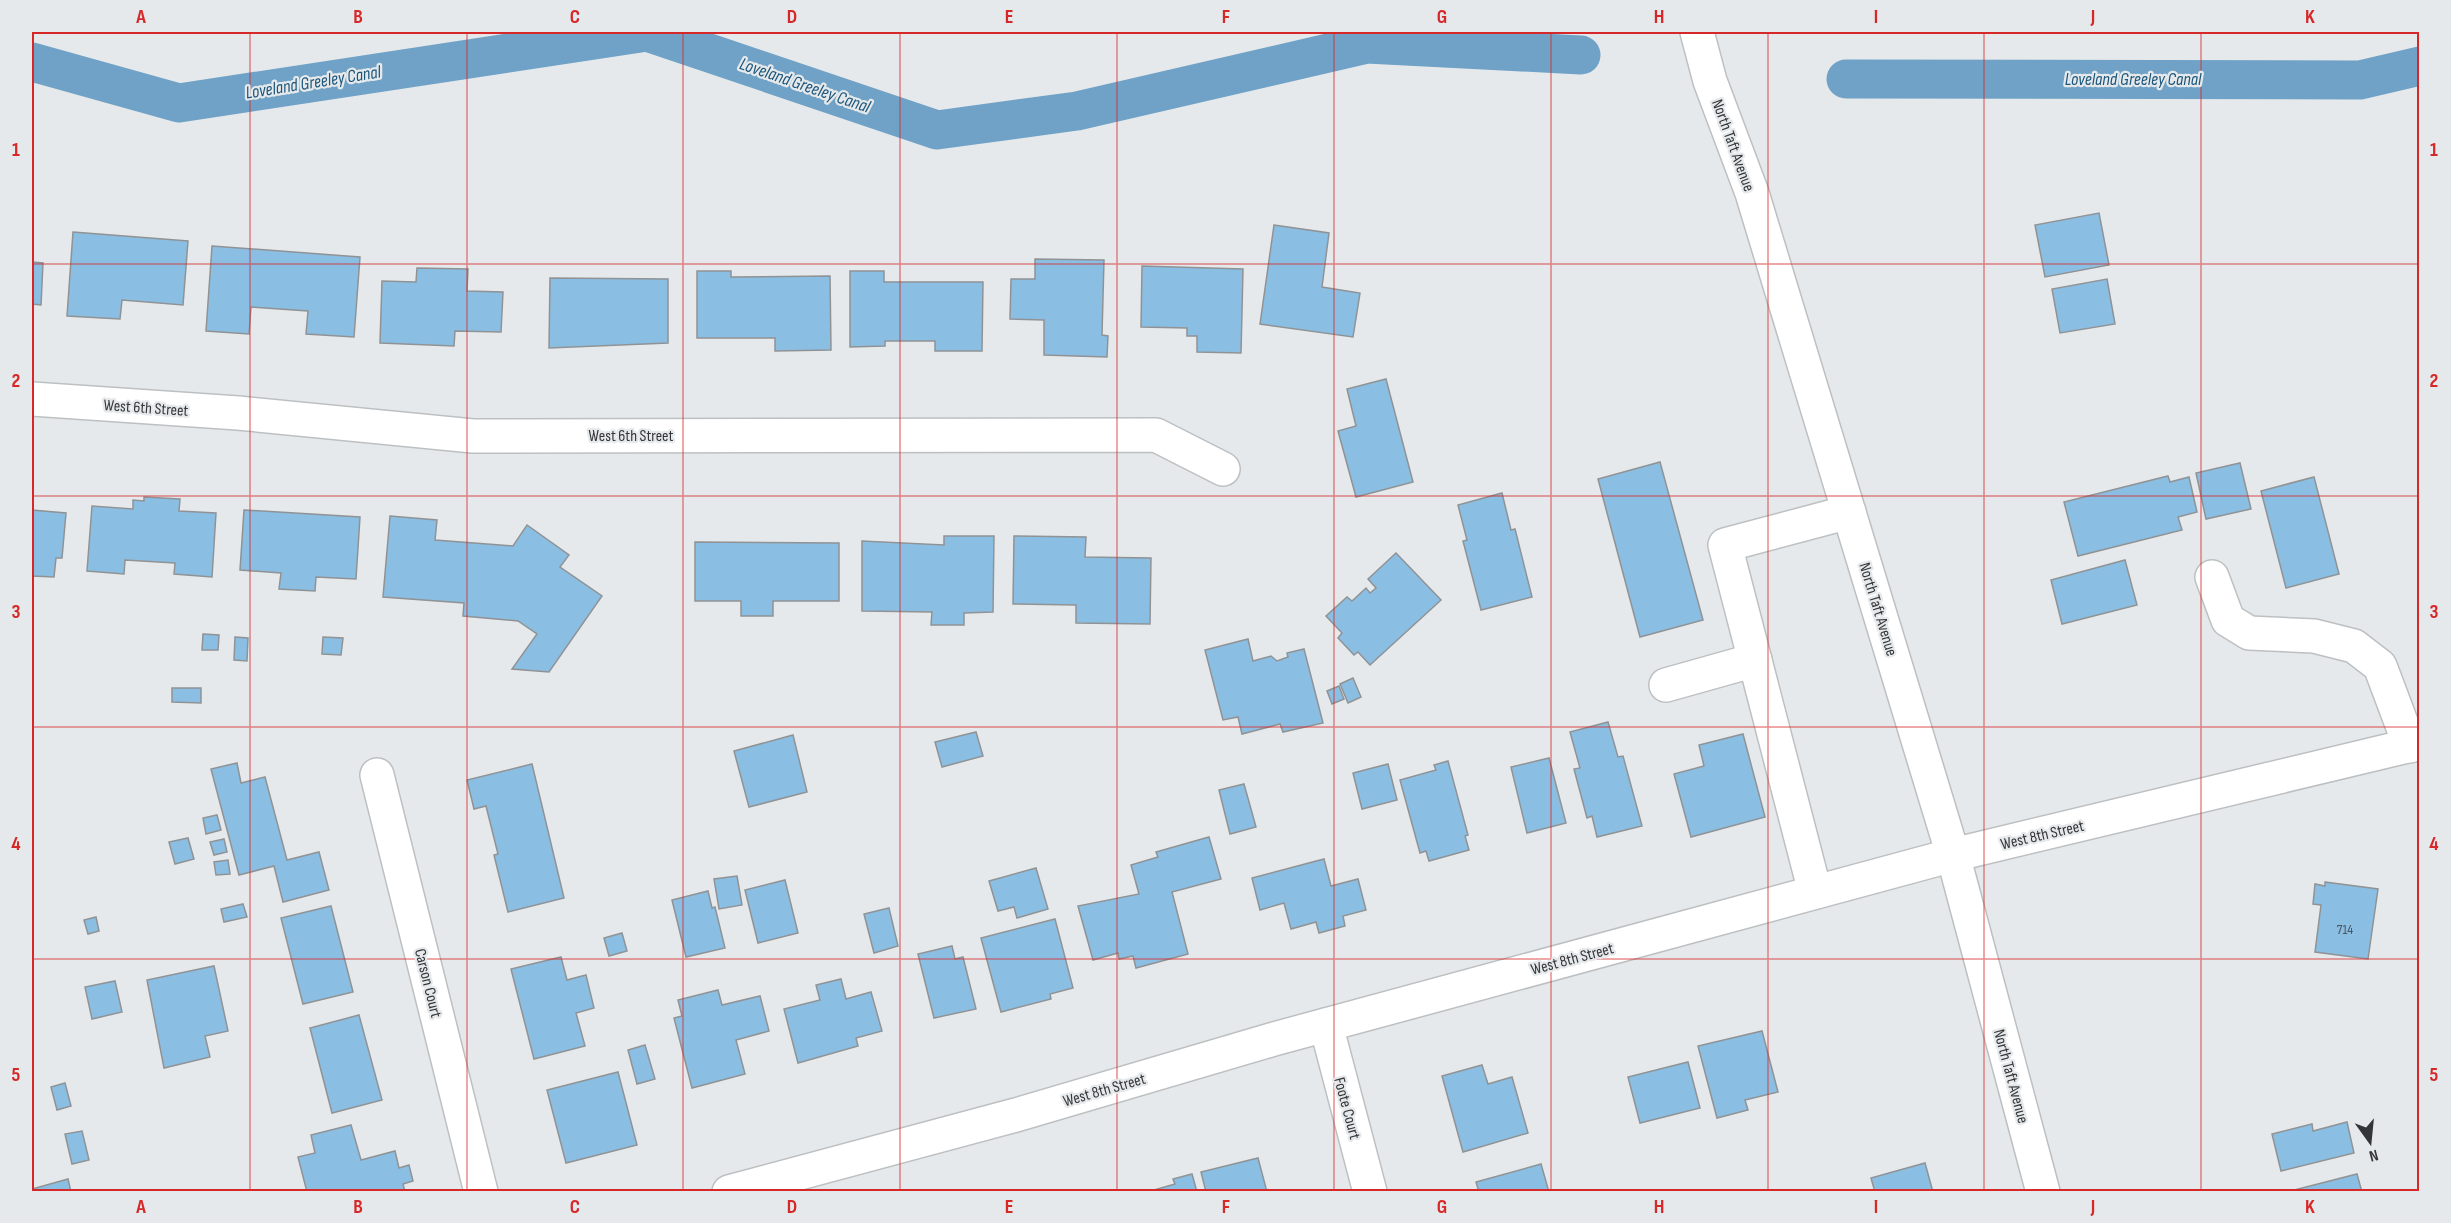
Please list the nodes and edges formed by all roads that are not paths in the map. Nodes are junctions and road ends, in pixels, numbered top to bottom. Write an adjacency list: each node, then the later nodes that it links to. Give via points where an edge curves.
1 (1696, 32): 4 (street, North Taft Avenue, via 1752,193)
2 (32, 399): 3 (street, West 6th Street, via 238,413 473,436 1156,435)
3 (1223, 469)
4 (1849, 512): 6 (street, via 1725,545); 10 (street, North Taft Avenue)
5 (2212, 577): 8 (street, via 2228,620 2248,633 2314,636 2354,646 2380,666)
6 (1755, 660): 7 (street); 11 (street)
7 (1666, 685)
8 (2414, 745): 10 (street, West 8th Street)
9 (377, 775): 13 (street, Carson Court)
10 (1953, 855): 11 (street, West 8th Street); 16 (street, North Taft Avenue)
11 (1815, 892): 12 (street, West 8th Street)
12 (1326, 1025): 14 (street, West 8th Street, via 1016,1115); 15 (street, Foote Court)
13 (481, 1191)
14 (732, 1191)
15 (1370, 1191)
16 (2043, 1191)

